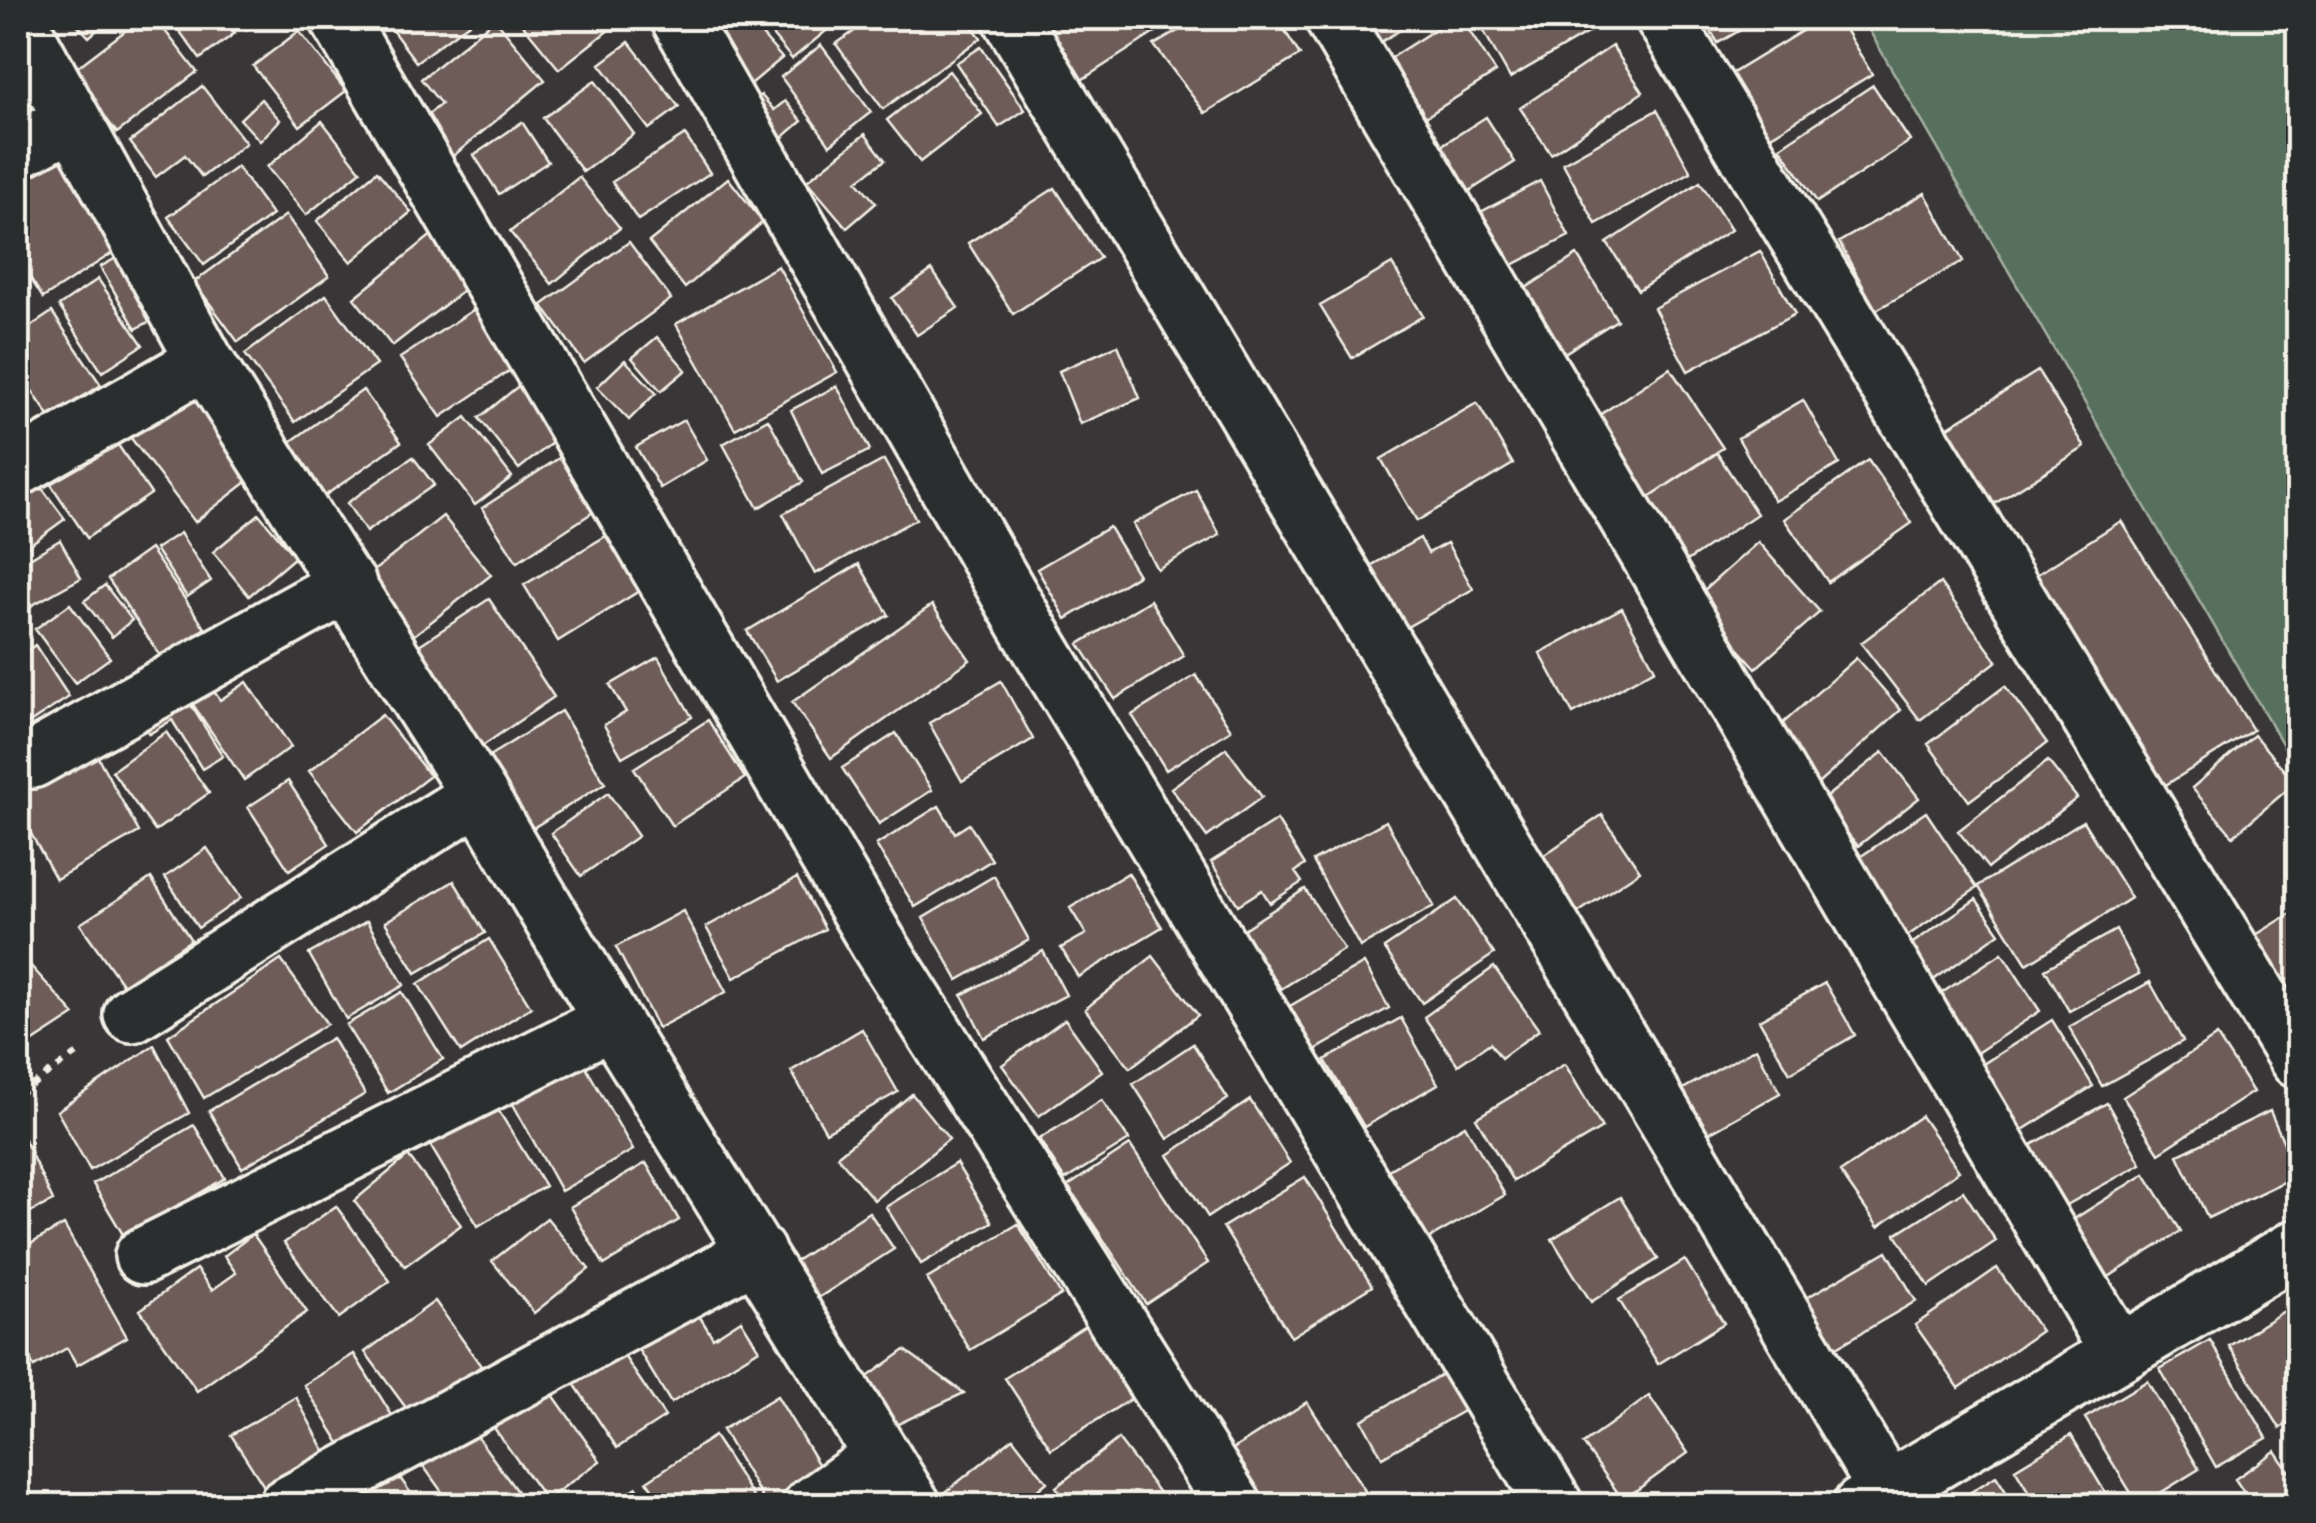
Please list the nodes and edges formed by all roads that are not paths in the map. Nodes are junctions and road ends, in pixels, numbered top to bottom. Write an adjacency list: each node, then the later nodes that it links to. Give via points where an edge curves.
1 (338, 18): 26 (street, via 878,943)
2 (679, 18): 27 (street, via 1026,624)
3 (1011, 18): 22 (street)
4 (1333, 18): 20 (street)
5 (1664, 18): 16 (street)
6 (18, 20): 7 (street)
7 (72, 122): 8 (street); 9 (street)
8 (18, 150)
9 (204, 361): 10 (street); 11 (street)
10 (18, 468)
11 (348, 584): 12 (street); 13 (street)
12 (32, 760)
13 (480, 795): 14 (street); 15 (street)
14 (132, 1014)
15 (612, 1021): 18 (street); 19 (street)
16 (2298, 1060)
17 (2298, 1247): 20 (street)
18 (757, 1252): 21 (street); 23 (street)
19 (143, 1256)
20 (2119, 1353): 22 (street)
21 (882, 1456): 24 (street); 25 (street)
22 (1874, 1498)
23 (286, 1506)
24 (811, 1506)
25 (913, 1506)
26 (1234, 1506)
27 (1555, 1506)

